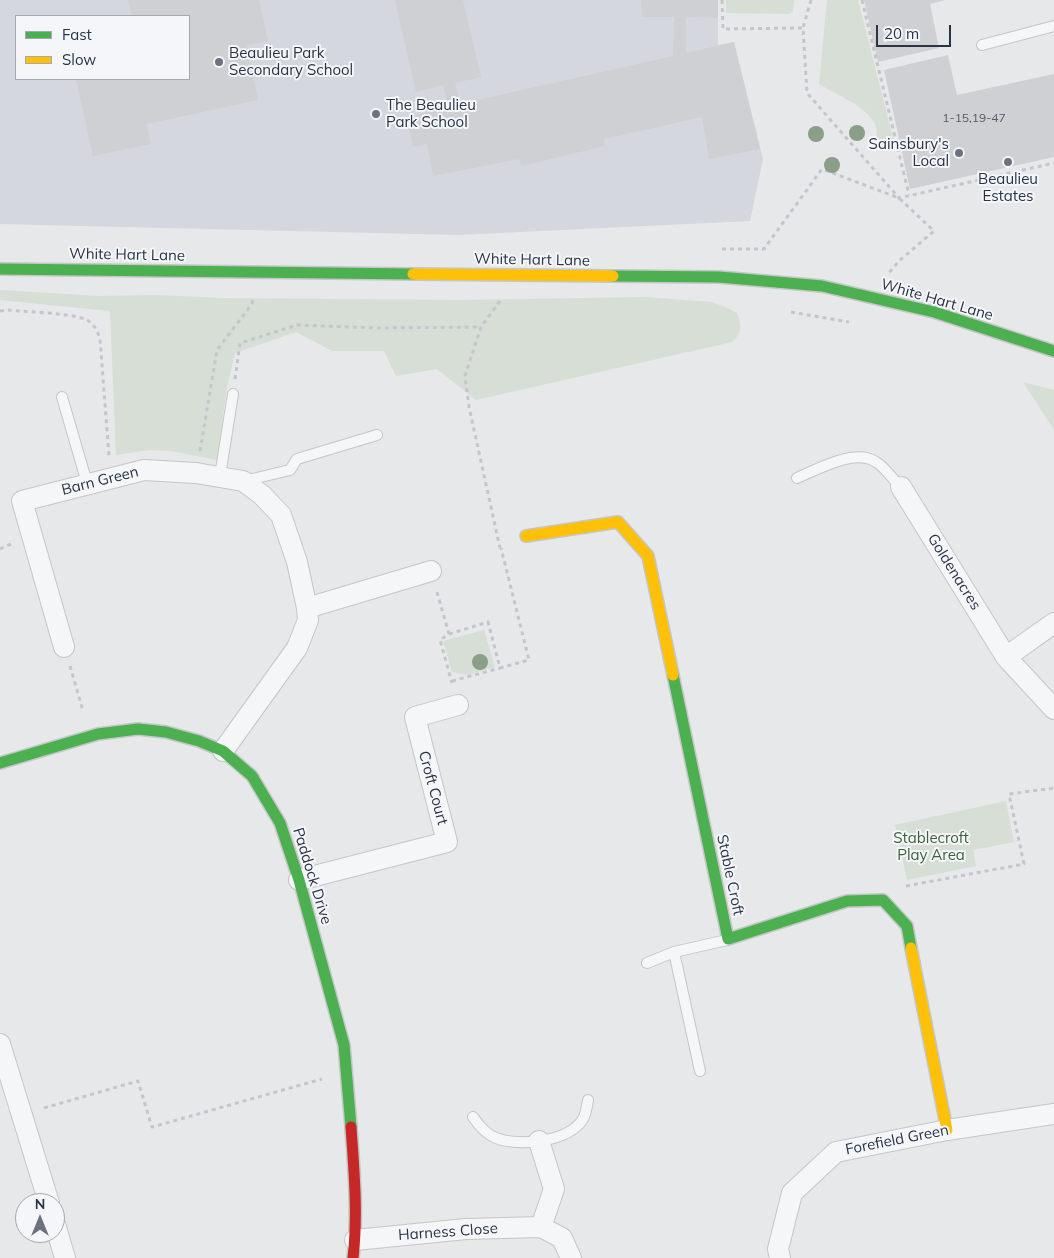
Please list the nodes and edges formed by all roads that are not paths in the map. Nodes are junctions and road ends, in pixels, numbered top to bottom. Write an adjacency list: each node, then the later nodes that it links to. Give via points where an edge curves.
1 (1054, 26): 2 (lane)
2 (982, 45)
3 (0, 269): 4 (street, White Hart Lane, via 719,277 822,286 934,312)
4 (1054, 351)
5 (233, 394): 8 (lane)
6 (62, 397): 11 (lane)
7 (377, 436): 10 (lane, via 297,459 290,470)
8 (220, 476): 10 (street, Barn Green); 11 (street, Barn Green, via 144,470)
9 (797, 478): 12 (lane, via 846,458 868,458 877,462)
10 (243, 481): 15 (street, Barn Green, via 281,515 297,562)
11 (87, 483): 17 (street, Barn Green, via 22,501)
12 (901, 487): 18 (street, Goldenacres)
13 (526, 536): 24 (street, Stable Croft, via 618,522 648,556)
14 (431, 571): 15 (street)
15 (307, 608): 21 (street, Barn Green, via 308,620 297,648)
16 (1054, 624): 18 (street)
17 (64, 647)
18 (1006, 657): 20 (street, Goldenacres)
19 (458, 705): 23 (street, Croft Court, via 414,717 447,842)
20 (1054, 709)
21 (223, 752): 22 (street, Paddock Drive, via 166,732 138,729 98,734); 23 (street, Paddock Drive, via 252,776 276,815)
22 (0, 763)
23 (299, 880): 37 (street, Paddock Drive, via 344,1046 354,1169)
24 (728, 939): 25 (lane); 32 (street, Stable Croft, via 847,901 883,900 907,926)
25 (674, 952): 26 (lane); 28 (lane)
26 (647, 963)
27 (0, 1044): 34 (street)
28 (700, 1071)
29 (588, 1100): 33 (lane, via 585,1118 579,1125 554,1138)
30 (1054, 1114): 32 (street, Forefield Green)
31 (473, 1117): 33 (lane, via 480,1127 495,1137)
32 (947, 1130): 40 (street, Forefield Green, via 836,1152 792,1194 778,1249)
33 (539, 1141): 35 (street, via 554,1188)
34 (45, 1193)
35 (541, 1227): 37 (street, Harness Close, via 466,1229); 39 (street, via 562,1238)
36 (61, 1243): 38 (street)
37 (354, 1249)
38 (65, 1258)
39 (571, 1258)
40 (780, 1258)

